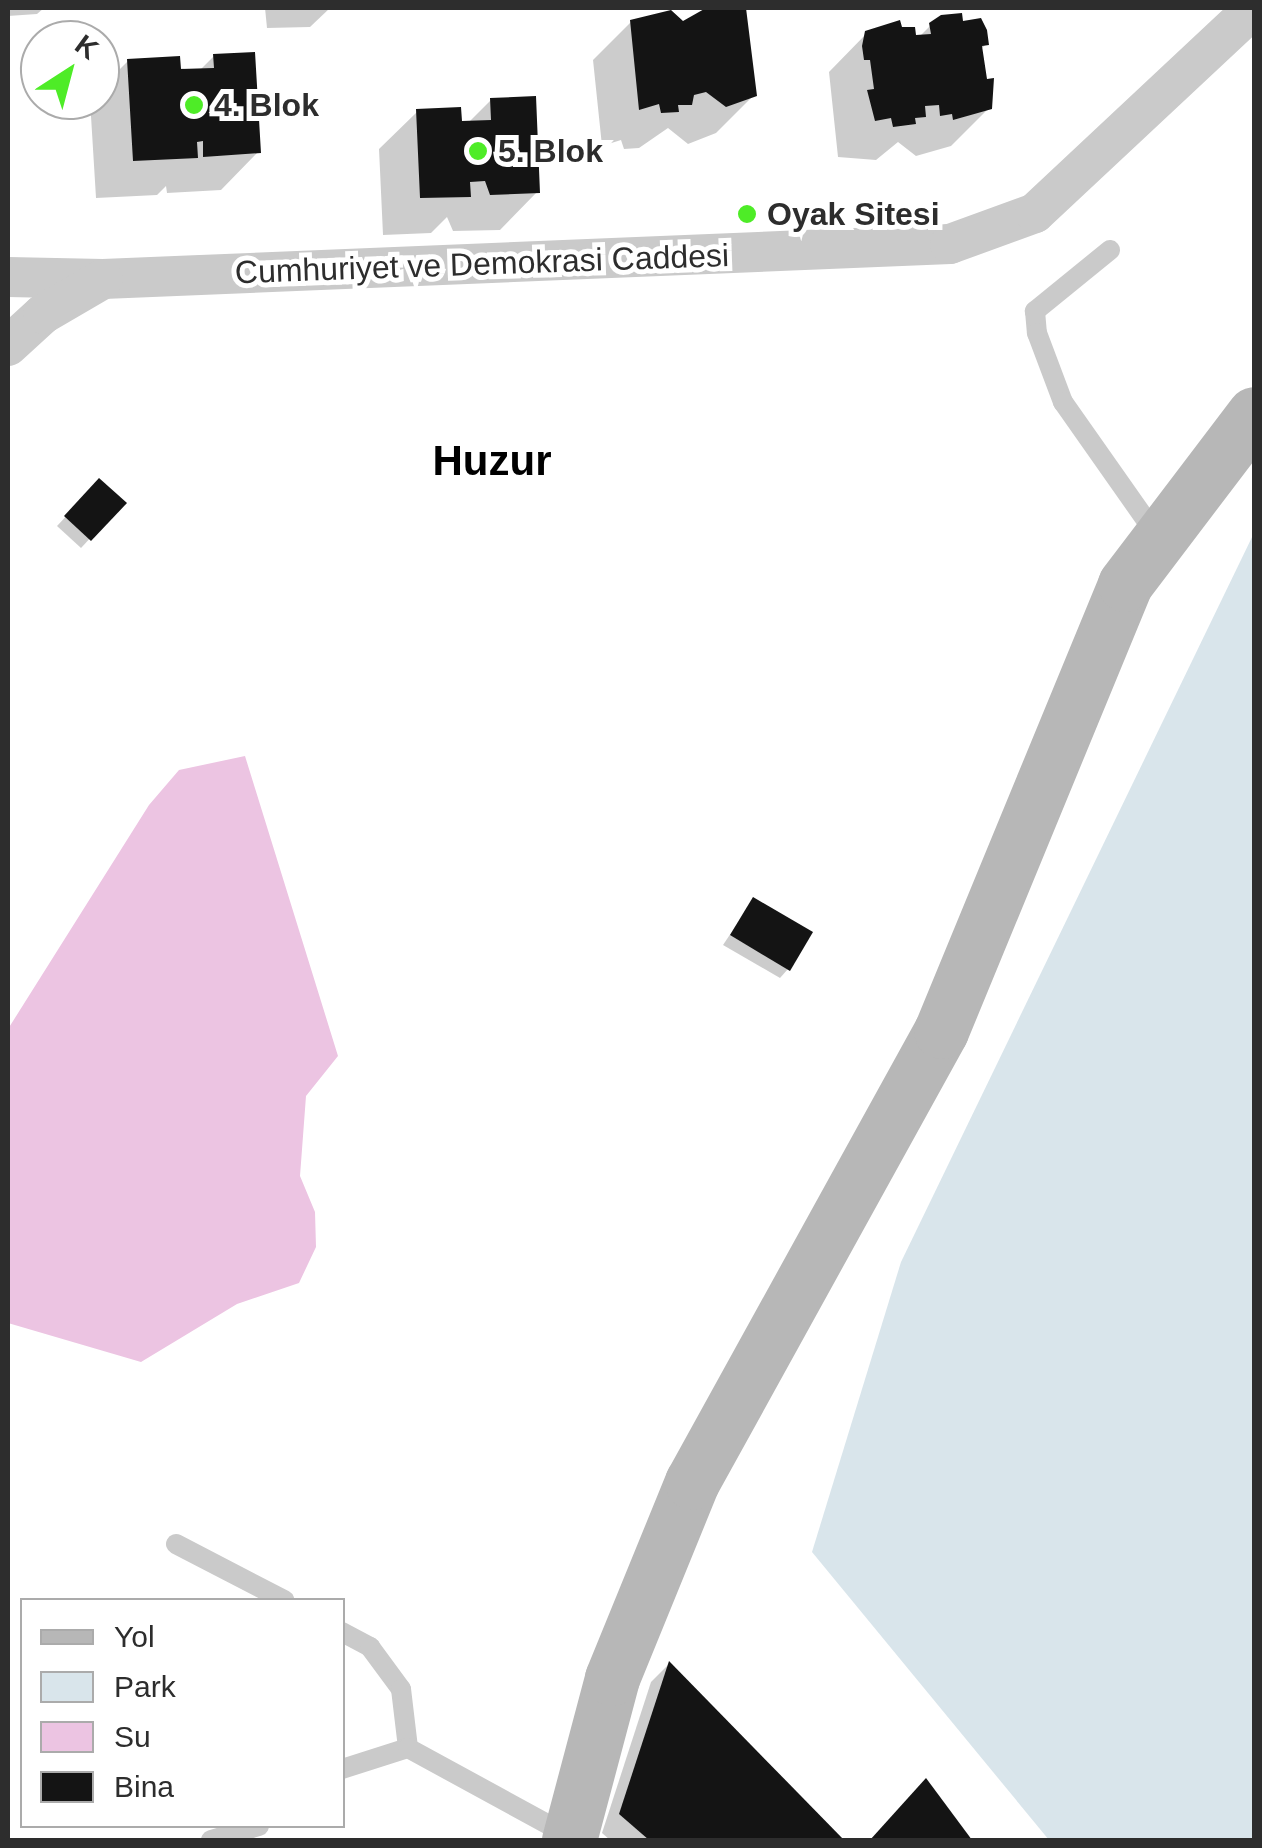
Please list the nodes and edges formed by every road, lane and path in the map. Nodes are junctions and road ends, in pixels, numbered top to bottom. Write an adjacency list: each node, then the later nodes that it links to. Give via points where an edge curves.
1 (1254, 8): 4 (street, Cumhuriyet ve Demokrasi Caddesi, via 1035,213 950,244)
2 (1110, 250): 7 (lane, via 1036,310 1037,334 1063,402)
3 (8, 277): 4 (street, Cumhuriyet ve Demokrasi Caddesi)
4 (103, 279): 5 (street, Cumhuriyet ve Demokrasi Caddesi, via 44,314)
5 (8, 346)
6 (1254, 414): 7 (street)
7 (1159, 539): 14 (street, via 1125,584 941,1031 664,1544 612,1678)
8 (176, 1544): 9 (lane)
9 (280, 1598)
10 (345, 1634): 11 (lane, via 370,1648 401,1689)
11 (408, 1748): 12 (lane); 14 (lane)
12 (345, 1768)
13 (252, 1828): 15 (lane)
14 (574, 1839)
15 (211, 1840)

